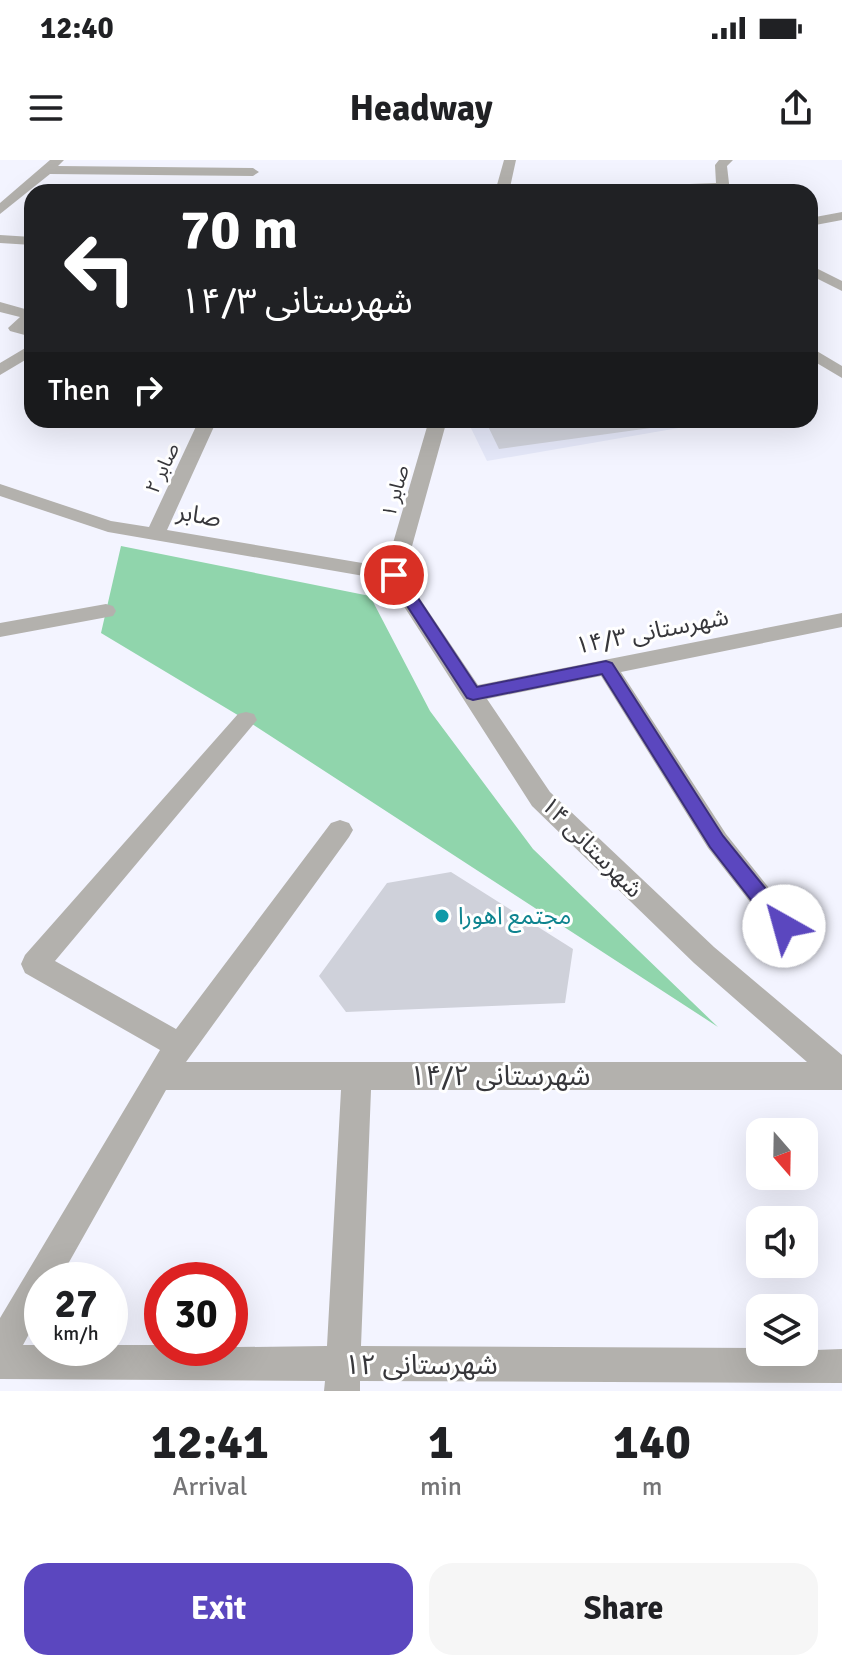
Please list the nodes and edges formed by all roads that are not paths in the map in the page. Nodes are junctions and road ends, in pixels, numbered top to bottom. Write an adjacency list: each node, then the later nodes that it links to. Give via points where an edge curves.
1 (510, 160): 6 (street)
2 (727, 160): 7 (street, via 721,165)
3 (53, 165): 4 (street); 5 (street)
4 (255, 171)
5 (31, 184)
6 (504, 184)
7 (722, 184)
8 (24, 190): 9 (street)
9 (0, 210)
10 (842, 216): 11 (street)
11 (818, 220)
12 (0, 239): 13 (street)
13 (24, 240)
14 (818, 274): 15 (street)
15 (842, 287)
16 (0, 307): 17 (street)
17 (24, 313)
18 (24, 354): 20 (street)
19 (818, 357): 21 (street)
20 (0, 370)
21 (842, 373)
22 (204, 428): 25 (street, صابر ۲)
23 (436, 428): 26 (street, صابر ۱)
24 (0, 490): 25 (street, صابر, via 108,526)
25 (155, 534): 26 (street, صابر)
26 (394, 575): 31 (street, شهرستانی ۱۴)
27 (106, 611): 29 (street)
28 (839, 626): 30 (street, شهرستانی ۱۴/۳)
29 (0, 630)
30 (606, 667): 31 (street, شهرستانی ۱۴/۳); 34 (street, via 717,841)
31 (473, 694): 37 (street, شهرستانی ۱۴, via 541,799 704,955)
32 (246, 720): 35 (street, via 35,964)
33 (340, 830): 35 (street)
34 (784, 926)
35 (180, 1046): 38 (street)
36 (357, 1074): 37 (street, شهرستانی ۱۴/۲); 38 (street, شهرستانی ۱۴/۲); 42 (street)
37 (842, 1075)
38 (158, 1076): 39 (street)
39 (0, 1351)
40 (0, 1362): 42 (street, شهرستانی ۱۲)
41 (842, 1366): 42 (street, شهرستانی ۱۲)
42 (342, 1377)

